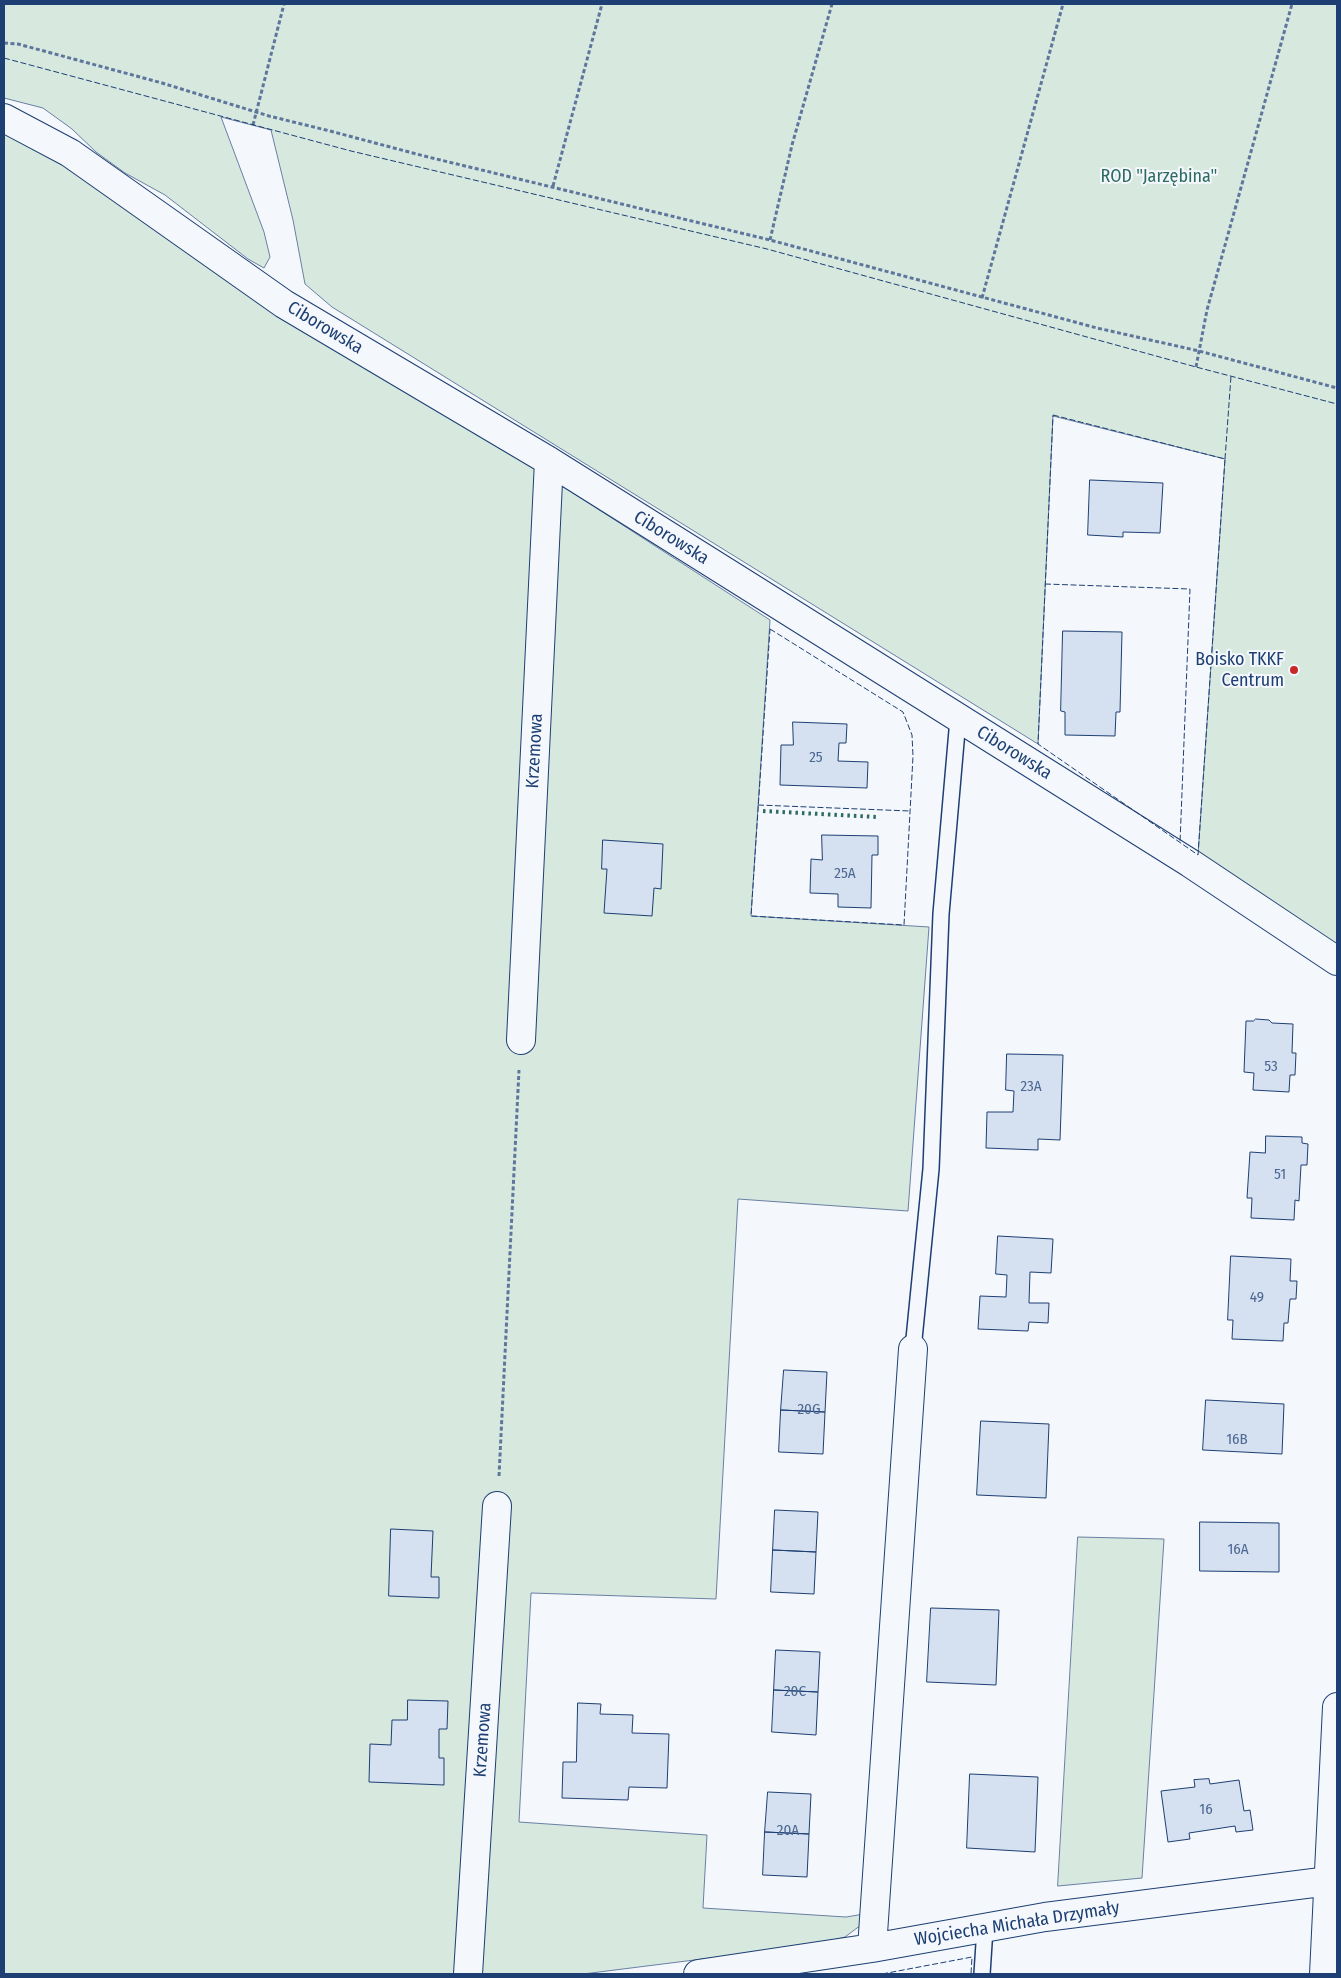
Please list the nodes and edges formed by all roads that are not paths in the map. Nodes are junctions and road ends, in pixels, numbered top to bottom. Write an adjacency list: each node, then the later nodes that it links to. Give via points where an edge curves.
1 (4, 118): 2 (street, Ciborowska, via 70,153 284,304)
2 (549, 461): 3 (street, Ciborowska); 5 (street, Krzemowa)
3 (958, 718): 4 (street, Ciborowska, via 1190,863); 6 (lane, via 940,914 931,1170)
4 (1337, 961)
5 (521, 1040)
6 (913, 1349): 11 (street)
7 (497, 1506): 12 (street, Krzemowa)
8 (1337, 1707): 9 (street)
9 (1333, 1880): 10 (street, Wojciecha Michała Drzymały, via 1045,1917); 15 (street)
10 (985, 1928): 11 (street, Wojciecha Michała Drzymały); 14 (lane)
11 (872, 1948): 13 (street, Wojciecha Michała Drzymały)
12 (468, 1974)
13 (698, 1974)
14 (982, 1974)
15 (1324, 1974)

